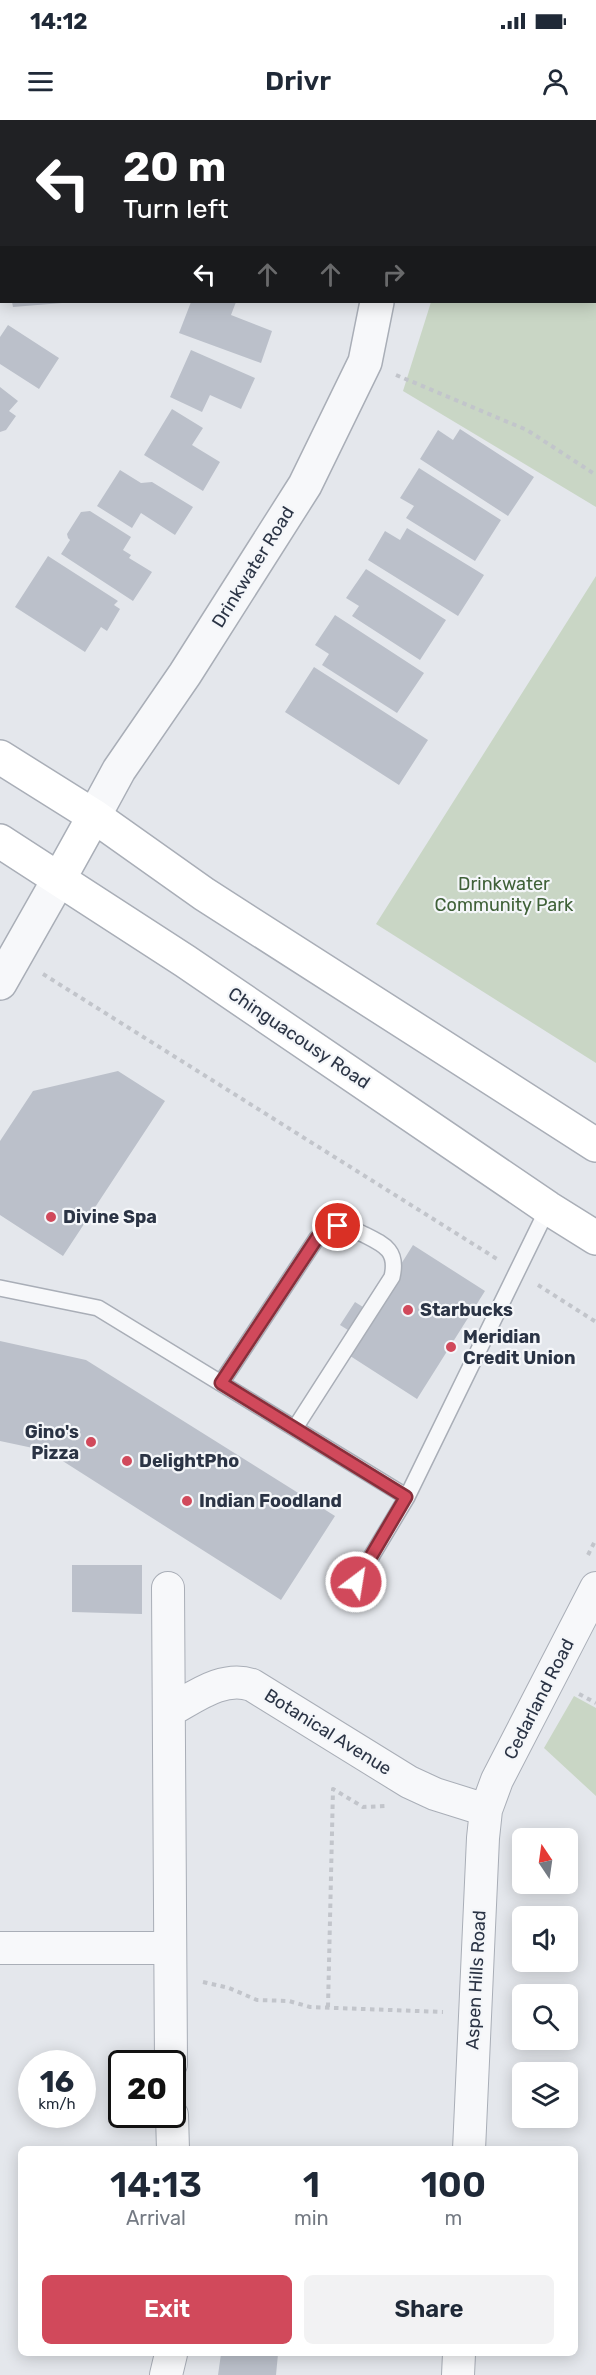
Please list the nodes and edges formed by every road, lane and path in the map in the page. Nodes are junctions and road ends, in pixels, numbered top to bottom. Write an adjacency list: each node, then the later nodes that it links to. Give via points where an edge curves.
1 (377, 303): 2 (street, Drinkwater Road)
2 (365, 362): 3 (path, via 527,430); 5 (street, Drinkwater Road, via 305,485 119,770)
3 (596, 475)
4 (0, 757): 5 (main road)
5 (94, 816): 7 (main road); 10 (main road, via 204,894)
6 (0, 841): 7 (main road, Chinguacousy Road)
7 (59, 879): 8 (street); 11 (main road, Chinguacousy Road)
8 (0, 983)
9 (66, 988): 13 (path)
10 (596, 1144)
11 (548, 1208): 12 (main road, Chinguacousy Road); 13 (lane)
12 (596, 1238)
13 (517, 1272): 15 (path); 18 (lane)
14 (0, 1288): 16 (lane, via 98,1308)
15 (596, 1322)
16 (221, 1383): 17 (lane); 17 (lane, via 317,1238 338,1226 351,1228 384,1245 393,1260 392,1277)
17 (295, 1428): 18 (lane)
18 (406, 1497): 19 (lane)
19 (356, 1582)
20 (168, 1588): 24 (street)
21 (596, 1588): 26 (street, Cedarland Road, via 497,1780)
22 (577, 1693): 23 (path)
23 (596, 1703)
24 (171, 1710): 26 (street, Botanical Avenue, via 214,1686 243,1682 409,1782); 28 (street)
25 (389, 1806): 30 (path, via 363,1807 333,1789)
26 (486, 1810): 35 (street, Aspen Hills Road)
27 (0, 1948): 28 (street)
28 (169, 1948): 32 (street)
29 (194, 1980): 30 (path, via 257,2000)
30 (328, 2007): 31 (path)
31 (452, 2013)
32 (171, 2050)
33 (172, 2128): 34 (street)
34 (173, 2146)
35 (469, 2146)
36 (171, 2356): 38 (street)
37 (459, 2356): 39 (street)
38 (166, 2375)
39 (458, 2375)

